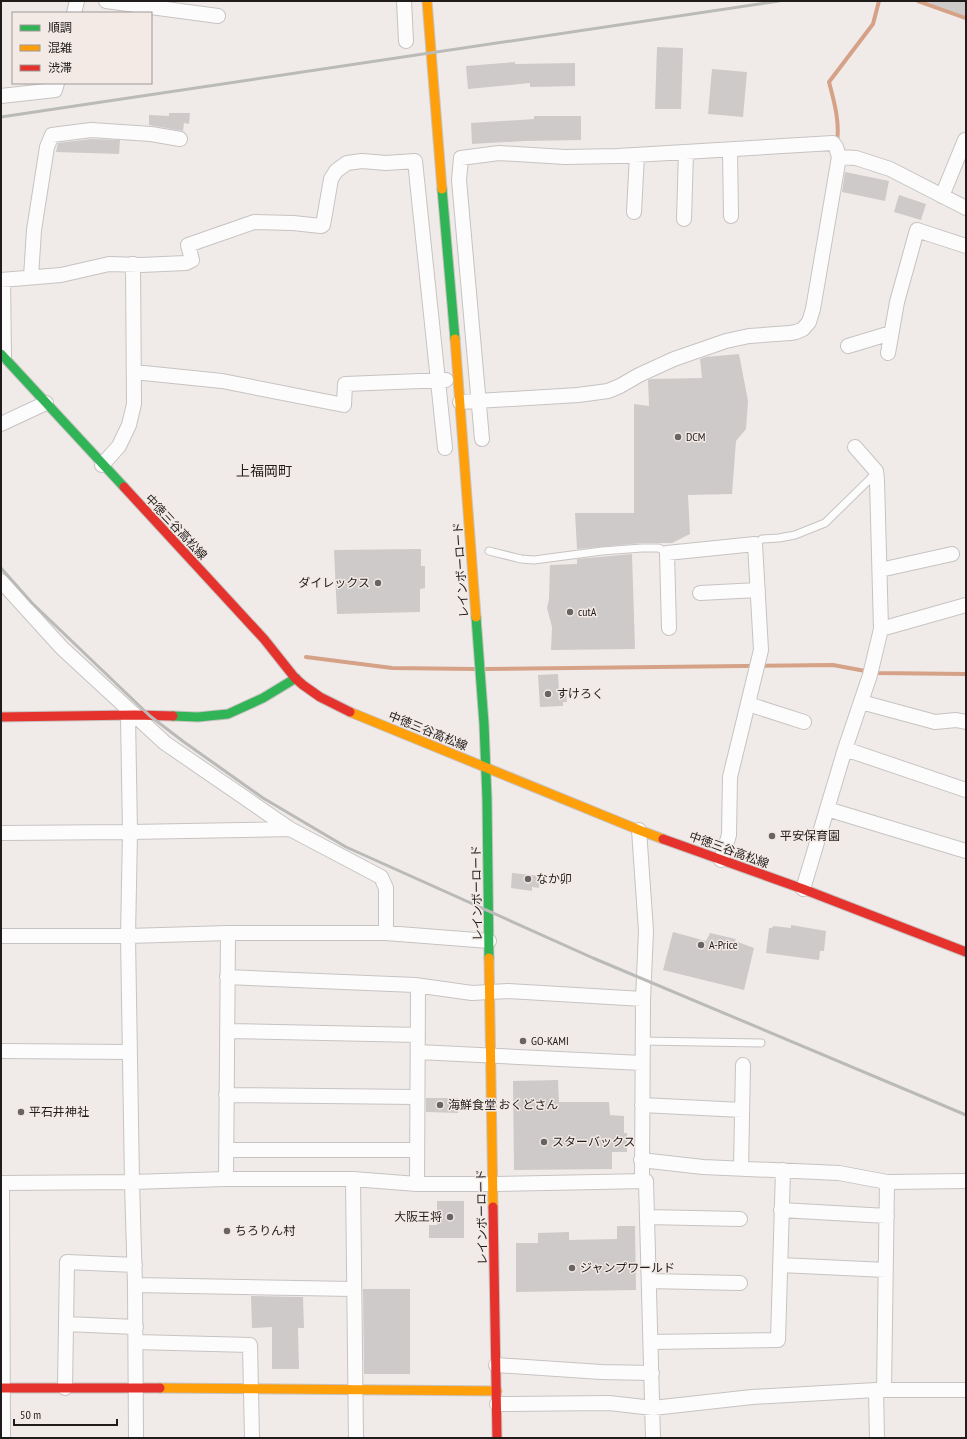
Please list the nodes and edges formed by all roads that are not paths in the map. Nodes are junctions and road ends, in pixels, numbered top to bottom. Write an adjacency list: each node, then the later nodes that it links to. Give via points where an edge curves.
1 (77, 1): 5 (street)
2 (106, 1): 6 (street)
3 (404, 1): 7 (street)
4 (427, 1): 31 (street, レインボーロード)
5 (74, 12)
6 (218, 16)
7 (406, 41)
8 (57, 84): 9 (street, via 55,90)
9 (1, 96)
10 (180, 139): 23 (street, via 151,134 92,130 52,135 47,147 34,230)
11 (965, 140): 16 (street)
12 (730, 150): 13 (street); 15 (street, via 833,143); 19 (street)
13 (686, 152): 14 (street); 20 (street)
14 (637, 155): 18 (street); 32 (street, via 565,157 499,153 461,158 459,180)
15 (839, 158): 16 (street, via 856,158 890,169); 32 (street, via 813,309 809,322 803,329 726,341 674,359 608,390 578,395)
16 (942, 196): 17 (street)
17 (966, 208)
18 (634, 212)
19 (731, 216)
20 (684, 219)
21 (966, 246): 25 (street, via 917,230)
22 (133, 264): 23 (street, via 108,264 61,275); 29 (street); 30 (street, via 190,262 192,260 188,245 254,222 323,225 331,179 347,163 415,161)
23 (31, 277): 24 (street)
24 (2, 280): 28 (street)
25 (891, 333): 26 (street); 27 (street)
26 (848, 346)
27 (888, 353)
28 (2, 355): 34 (street, 中徳三谷高松線)
29 (134, 372): 30 (street, via 222,381 344,405 345,384); 39 (street, via 134,404 130,426 119,446)
30 (438, 380): 31 (street); 38 (street)
31 (459, 381): 33 (street, レインボーロード)
32 (479, 401): 33 (street); 36 (street)
33 (460, 402): 60 (street, レインボーロード)
34 (46, 403): 35 (street); 39 (street, 中徳三谷高松線)
35 (1, 424)
36 (482, 439)
37 (855, 447): 40 (street)
38 (446, 448)
39 (102, 465): 52 (street, 中徳三谷高松線, via 264,639)
40 (876, 471): 41 (lane, via 825,523 795,535 762,539); 45 (street)
41 (755, 544): 43 (street); 47 (street)
42 (489, 551): 43 (lane, via 528,560 642,548 659,548)
43 (668, 553): 50 (street)
44 (952, 554): 45 (street)
45 (880, 570): 51 (street)
46 (1, 581): 55 (street, via 62,648)
47 (758, 590): 48 (street); 54 (street, via 761,650)
48 (700, 593)
49 (966, 605): 51 (street)
50 (669, 628)
51 (881, 629): 53 (street)
52 (296, 678): 55 (street, via 263,698 228,714 198,717); 60 (street, 中徳三谷高松線, via 335,705)
53 (861, 702): 58 (street, via 935,722); 59 (street)
54 (748, 704): 57 (street); 68 (street, via 730,778 729,835)
55 (132, 716): 56 (street); 63 (street, via 166,743); 65 (street)
56 (1, 717)
57 (804, 722)
58 (966, 722)
59 (845, 749): 61 (street); 62 (street)
60 (486, 768): 64 (street, 中徳三谷高松線); 74 (street, レインボーロード)
61 (966, 790)
62 (827, 809): 67 (street); 69 (street)
63 (290, 829): 65 (street); 71 (street, via 381,877 386,888)
64 (639, 830): 68 (street, 中徳三谷高松線); 79 (street, via 646,931)
65 (130, 832): 66 (street); 73 (street)
66 (1, 833)
67 (966, 851)
68 (721, 860): 69 (street, 中徳三谷高松線)
69 (803, 889): 75 (street, 中徳三谷高松線)
70 (228, 933): 71 (street); 73 (street); 76 (street)
71 (386, 933): 74 (street)
72 (1, 936): 73 (street)
73 (128, 936): 85 (street)
74 (489, 941): 78 (street, レインボーロード)
75 (966, 952)
76 (227, 977): 77 (street); 80 (street)
77 (418, 986): 78 (street, via 472,993); 81 (street)
78 (490, 992): 79 (street); 87 (street, レインボーロード)
79 (643, 999): 82 (street)
80 (227, 1031): 81 (street); 90 (street)
81 (418, 1035): 86 (street)
82 (642, 1041): 83 (lane); 88 (street)
83 (761, 1043)
84 (1, 1051): 85 (street)
85 (130, 1052): 103 (street)
86 (418, 1052): 87 (street); 91 (street)
87 (491, 1056): 88 (street); 107 (street, レインボーロード)
88 (642, 1063): 92 (street)
89 (743, 1065): 93 (street)
90 (226, 1094): 91 (street); 94 (street)
91 (417, 1097): 95 (street)
92 (642, 1105): 93 (street); 96 (street)
93 (742, 1110): 97 (street)
94 (226, 1150): 95 (street); 99 (street)
95 (416, 1150): 106 (street)
96 (641, 1160): 97 (street); 101 (street)
97 (741, 1169): 98 (street)
98 (783, 1170): 104 (street, via 839,1173); 108 (street)
99 (226, 1179): 100 (street); 103 (street)
100 (352, 1179): 106 (street); 118 (street)
101 (642, 1181): 107 (street); 110 (street, via 646,1181)
102 (966, 1181): 104 (street)
103 (132, 1182): 105 (street); 112 (street)
104 (887, 1182): 109 (street)
105 (1, 1183): 121 (street)
106 (417, 1184): 107 (street)
107 (493, 1184): 124 (street, レインボーロード)
108 (781, 1210): 109 (street); 113 (street)
109 (887, 1216): 114 (street)
110 (647, 1217): 111 (street); 115 (street)
111 (740, 1219)
112 (135, 1265): 117 (street); 119 (street, via 67,1262)
113 (780, 1265): 114 (street); 123 (street, via 778,1340)
114 (886, 1270): 131 (street)
115 (649, 1281): 116 (street); 123 (street)
116 (740, 1283)
117 (136, 1285): 118 (street); 120 (street)
118 (353, 1289): 130 (street)
119 (66, 1324): 120 (street); 127 (street)
120 (136, 1326): 122 (street)
121 (1, 1332): 126 (street)
122 (136, 1342): 128 (street); 129 (street, via 250,1345)
123 (651, 1342): 125 (street)
124 (496, 1365): 125 (street); 133 (street, レインボーロード)
125 (652, 1373): 134 (street)
126 (2, 1388): 127 (street); 135 (street)
127 (65, 1388): 128 (street)
128 (136, 1388): 129 (street); 136 (street)
129 (251, 1388): 130 (street); 137 (street)
130 (355, 1389): 133 (street); 138 (street)
131 (880, 1390): 132 (street); 134 (street, via 752,1397); 141 (street)
132 (966, 1390)
133 (497, 1398): 134 (street, via 609,1403); 139 (street, レインボーロード)
134 (652, 1408): 140 (street)
135 (3, 1438)
136 (136, 1438)
137 (252, 1438)
138 (356, 1438)
139 (497, 1438)
140 (653, 1438)
141 (877, 1438)

